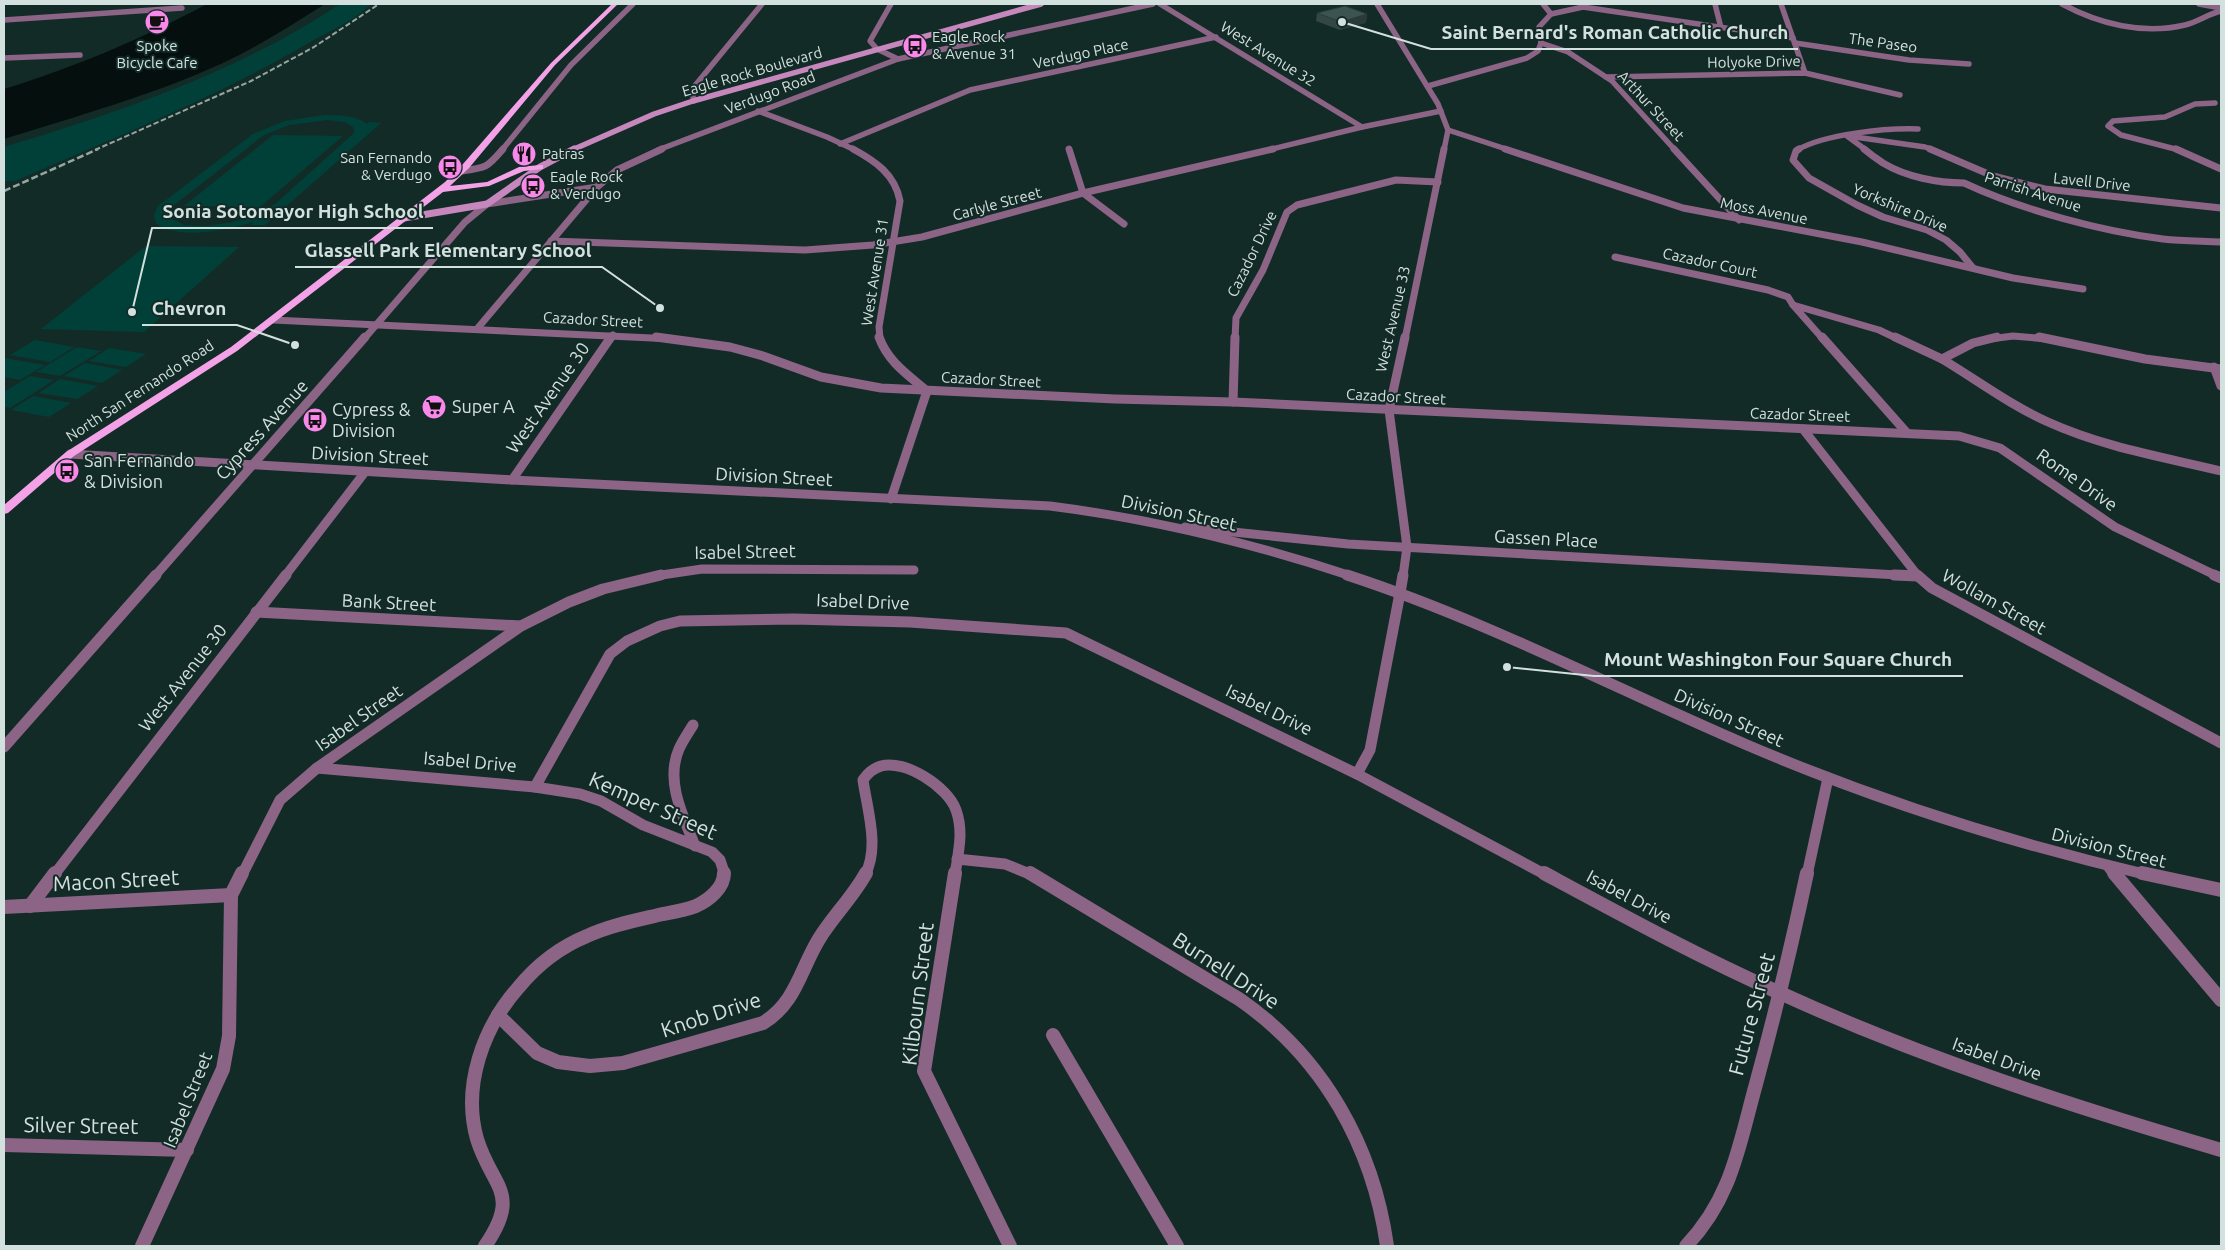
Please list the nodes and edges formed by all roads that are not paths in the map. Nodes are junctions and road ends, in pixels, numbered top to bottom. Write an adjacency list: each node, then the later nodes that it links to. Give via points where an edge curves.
1 (615, 4): 45 (main road, North San Fernando Road, via 553,64)
2 (633, 4): 45 (street, via 571,65 490,165)
3 (762, 4): 33 (street, via 693,88)
4 (891, 4): 24 (street, via 870,41)
5 (1041, 4): 24 (main road, Eagle Rock Boulevard)
6 (1152, 4): 27 (street, Verdugo Road)
7 (1160, 4): 21 (street, West Avenue 32)
8 (1377, 4): 31 (street)
9 (1543, 4): 18 (street)
10 (1608, 4): 17 (street)
11 (1715, 4): 20 (street)
12 (1781, 4): 22 (street)
13 (2062, 4): 16 (street, via 2092,18 2130,26 2166,28 2192,23)
14 (2199, 4): 16 (street)
15 (182, 8): 19 (street)
16 (2221, 9)
17 (1616, 12): 18 (street, The Paseo, via 1583,8); 20 (street, The Paseo)
18 (1551, 14): 23 (street, via 1538,26)
19 (4, 20)
20 (1721, 28): 22 (street, The Paseo)
21 (1216, 37): 37 (street, West Avenue 32); 41 (street, Verdugo Place, via 970,90)
22 (1794, 41): 28 (street, The Paseo, via 1909,60); 29 (street)
23 (1541, 43): 30 (street, Arthur Street, via 1568,52); 31 (street, via 1538,51 1527,58)
24 (877, 49): 27 (street); 33 (main road, Eagle Rock Boulevard)
25 (80, 54): 26 (street)
26 (4, 58)
27 (898, 58): 35 (street, Verdugo Road)
28 (1969, 64)
29 (1805, 73): 30 (street, Holyoke Drive); 32 (street, Holyoke Drive)
30 (1606, 77): 55 (street, Arthur Street)
31 (1428, 86): 36 (street)
32 (1900, 95)
33 (693, 101): 43 (main road, Eagle Rock Boulevard, via 614,130)
34 (2215, 103): 44 (street, via 2195,104 2165,117 2113,122 2108,126 2121,135 2176,148)
35 (758, 111): 41 (street, West Avenue 31); 49 (street, Verdugo Road, via 629,163)
36 (1441, 111): 37 (street, Carlyle Street); 39 (street)
37 (1362, 127): 51 (street, Carlyle Street)
38 (1918, 129): 40 (street, via 1889,128)
39 (1448, 130): 47 (street, West Avenue 33); 55 (street, Moss Avenue, via 1683,208)
40 (1847, 136): 46 (street, Lavell Drive, via 1925,147 1948,156); 46 (street, Parrish Avenue, via 1875,159 1896,169 1951,183); 61 (street, Yorkshire Drive, via 1802,147 1794,155 1796,166 1809,178 1867,210 1927,230 1947,241)
41 (840, 144): 58 (street, West Avenue 31, via 873,160 894,182 900,205)
42 (1069, 149): 51 (street)
43 (540, 167): 48 (main road, via 522,169 495,183); 52 (main road, Eagle Rock Boulevard)
44 (2221, 168)
45 (460, 173): 48 (main road); 50 (main road, North San Fernando Road)
46 (1972, 177): 53 (street, Lavell Drive, via 2045,189); 59 (street, Parrish Avenue, via 1979,190 2110,230 2164,239)
47 (1438, 182): 72 (street, Cazador Drive, via 1396,180 1297,205 1288,212 1263,270 1236,318); 73 (street, West Avenue 33)
48 (475, 186): 50 (main road)
49 (597, 187): 52 (street); 57 (street)
50 (440, 190): 54 (main road, North San Fernando Road)
51 (1083, 193): 56 (street); 58 (street, Carlyle Street, via 931,235)
52 (487, 204): 54 (main road); 65 (street, Cypress Avenue, via 465,222)
53 (2221, 208)
54 (404, 218): 64 (main road, North San Fernando Road)
55 (1739, 220): 61 (street, Moss Avenue, via 1862,242)
56 (1124, 224)
57 (551, 241): 58 (street, Carlyle Street, via 805,250); 66 (street)
58 (892, 242): 71 (street, West Avenue 31, via 879,338 889,358)
59 (2221, 242)
60 (1615, 257): 63 (street, Cazador Court, via 1768,290 1788,297)
61 (1973, 268): 62 (street, Moss Avenue)
62 (2083, 289)
63 (1793, 305): 68 (street, via 1879,330); 75 (street, Cazador Street)
64 (273, 320): 65 (street, Cazador Street); 76 (main road, North San Fernando Road, via 209,366)
65 (377, 324): 66 (street, Cazador Street); 77 (street, Cypress Avenue)
66 (477, 329): 67 (street, Cazador Street)
67 (613, 335): 71 (street, Cazador Street, via 710,343 837,381); 80 (street, West Avenue 30)
68 (1942, 359): 69 (street, via 1984,339 2017,336 2052,339 2137,358); 78 (street, via 2023,410 2070,431 2134,451)
69 (2217, 368): 70 (street)
70 (2221, 386)
71 (927, 391): 72 (street, Cazador Street); 81 (street)
72 (1233, 402): 73 (street, Cazador Street)
73 (1389, 410): 74 (street, Cazador Street); 84 (street, West Avenue 33)
74 (1803, 429): 75 (street, Cazador Street); 86 (street, Wollam Street)
75 (1907, 433): 87 (street, Rome Drive, via 1959,436 2000,448 2115,527)
76 (70, 454): 77 (street, Division Street); 82 (main road, North San Fernando Road)
77 (252, 466): 79 (street, Division Street); 93 (street, Cypress Avenue)
78 (2221, 471)
79 (365, 472): 80 (street, Division Street); 89 (street, West Avenue 30)
80 (512, 480): 81 (street, Division Street)
81 (891, 499): 83 (street, Division Street, via 1050,506)
82 (4, 511)
83 (1174, 525): 84 (street, Gassen Place, via 1348,544); 88 (street, Division Street, via 1257,547)
84 (1408, 547): 86 (street, Gassen Place); 88 (street, West Avenue 33)
85 (914, 570): 90 (street, Isabel Street, via 702,569 658,575 603,589)
86 (1918, 576): 92 (street, Wollam Street, via 1932,588)
87 (2221, 578)
88 (1400, 593): 96 (street, West Avenue 33, via 1370,750); 97 (street, Division Street)
89 (256, 612): 90 (street, Bank Street); 105 (street, West Avenue 30)
90 (521, 626): 95 (street, Isabel Street)
91 (693, 725): 99 (street, via 678,753 674,777 675,791)
92 (2221, 742)
93 (4, 746)
94 (893, 765): 100 (street, Kilbourn Street, via 931,780 953,803 959,818); 108 (street, Knob Drive, via 883,764 874,768 863,780 872,837 869,867 820,939 787,1003 776,1015 763,1023 623,1063 577,1067 535,1052)
95 (317, 768): 98 (street, Isabel Drive); 103 (street, Isabel Street, via 280,800)
96 (1357, 774): 98 (street, Isabel Drive, via 1066,633 910,622 794,619 680,621 627,641 610,654); 106 (street, Isabel Drive, via 1681,946)
97 (1828, 778): 101 (street, Division Street, via 1954,822); 106 (street, Future Street)
98 (535, 787): 99 (street, Kemper Street, via 601,801 643,825)
99 (695, 846): 108 (street, Kemper Street, via 712,852 722,860 725,869 720,889 710,899 696,906 586,936 563,948 539,966)
100 (957, 859): 115 (street, Kilbourn Street, via 924,1071); 117 (street, Burnell Drive, via 1005,864 1026,871 1239,999 1268,1021 1319,1074 1341,1107 1359,1142 1375,1185)
101 (2108, 866): 102 (street, Division Street); 107 (street)
102 (2221, 890)
103 (230, 894): 105 (street, Macon Street); 111 (street, Isabel Street, via 229,1036 223,1069)
104 (4, 906): 105 (street, Macon Street)
105 (30, 906)
106 (1781, 994): 112 (street, Isabel Drive, via 2009,1084); 118 (street, Future Street, via 1723,1198 1707,1224)
107 (2221, 1000)
108 (498, 1015): 114 (street, Kemper Street, via 476,1067 472,1095 473,1122 481,1151 504,1196 504,1214 496,1233)
109 (1053, 1035): 116 (street)
110 (4, 1145): 111 (street, Silver Street)
111 (187, 1150): 113 (street, Isabel Street)
112 (2221, 1150)
113 (142, 1246)
114 (485, 1246)
115 (1010, 1246)
116 (1177, 1246)
117 (1387, 1246)
118 (1686, 1246)

